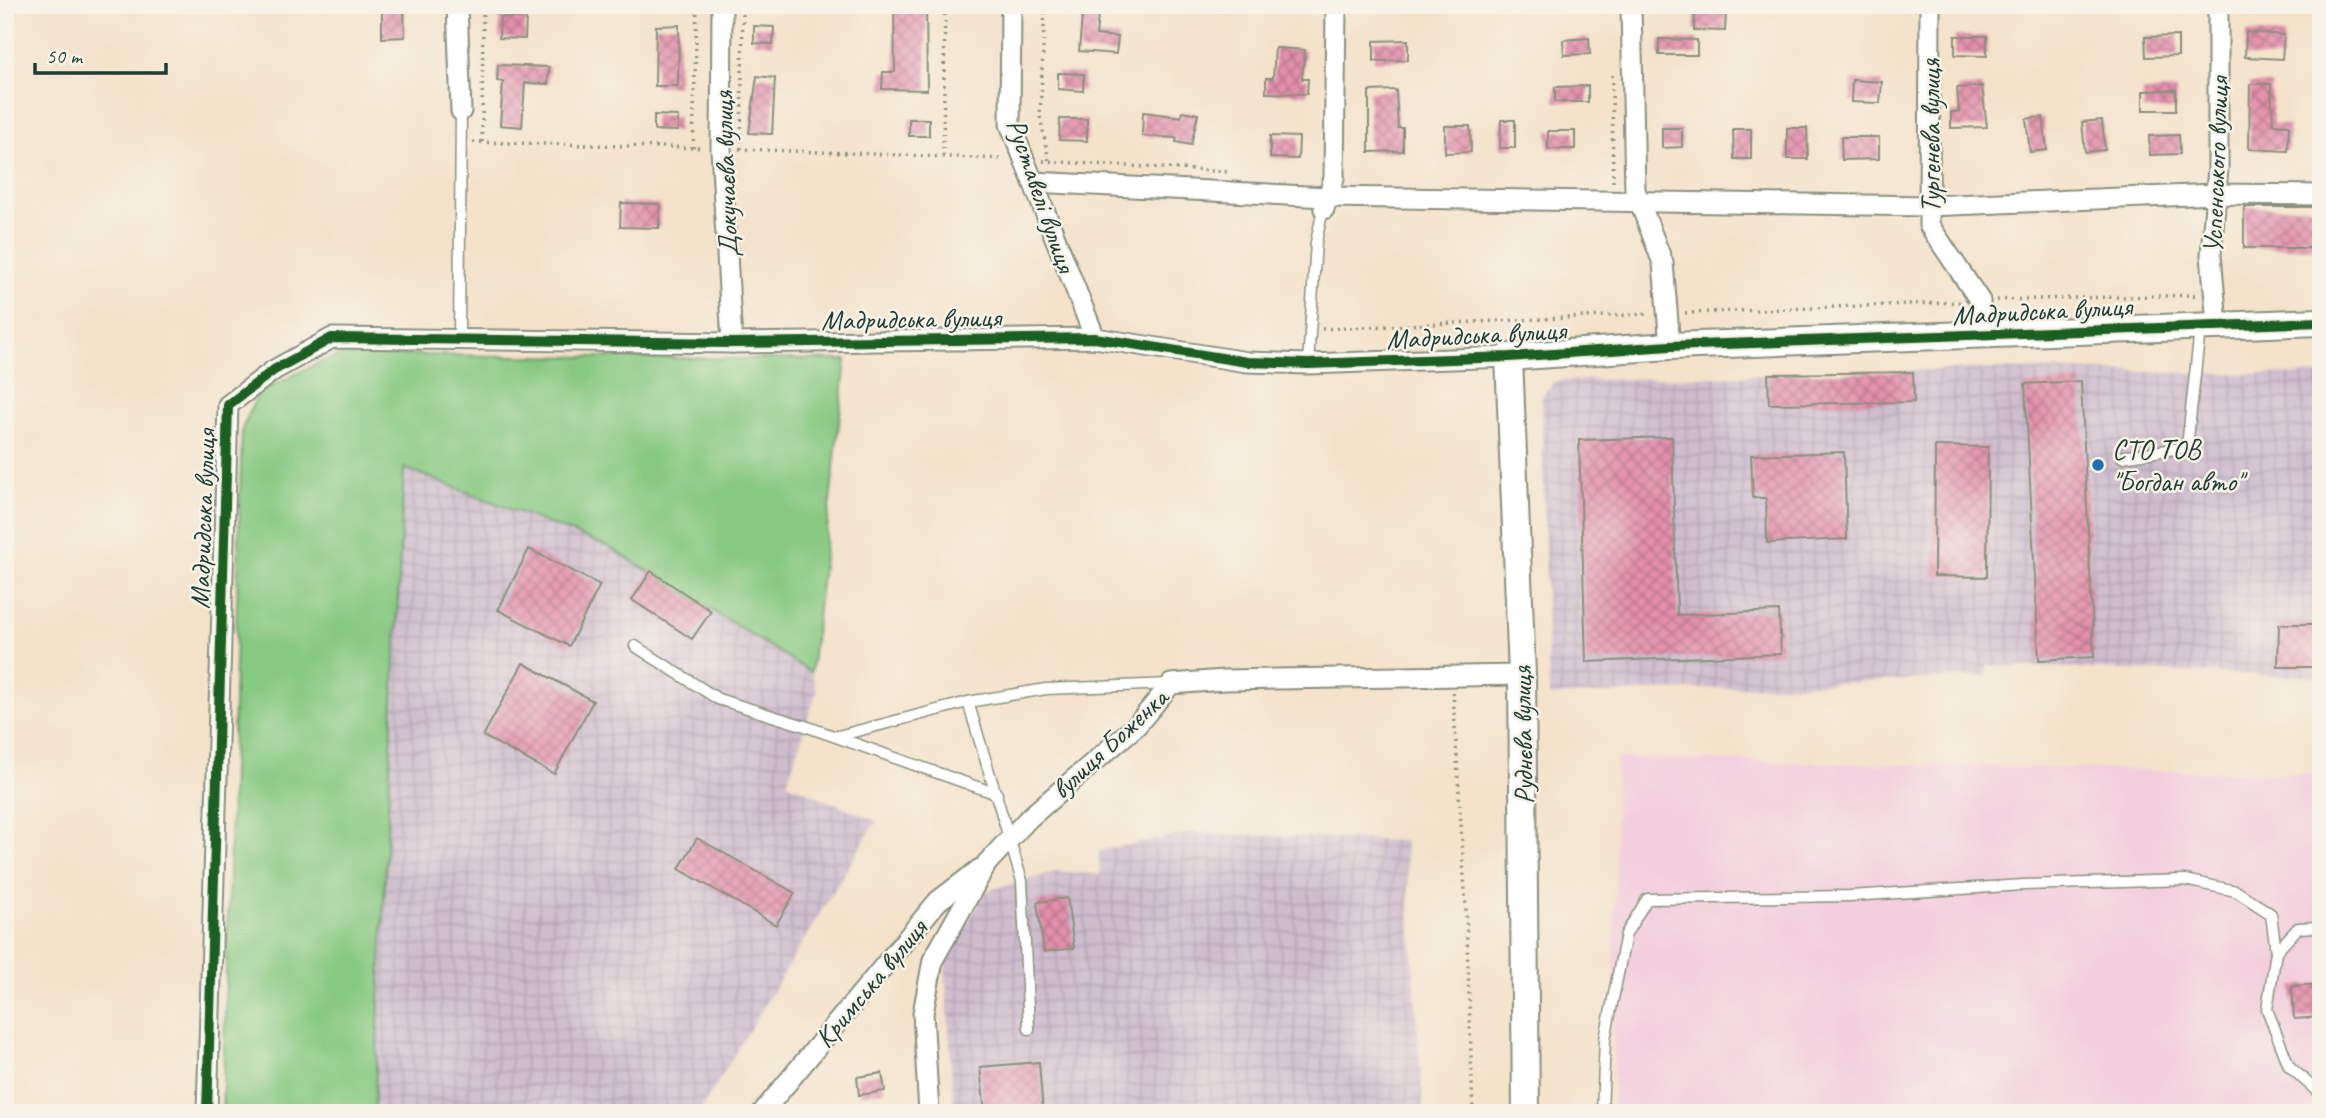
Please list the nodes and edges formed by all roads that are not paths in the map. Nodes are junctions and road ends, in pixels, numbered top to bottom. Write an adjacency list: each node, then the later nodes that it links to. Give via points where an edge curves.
1 (457, 5): 8 (street)
2 (722, 5): 20 (street, Докучаєва вулиця, via 721,148)
3 (1011, 5): 9 (street, Руставелі вулиця, via 1010,124)
4 (1336, 5): 13 (street, via 1334,178)
5 (1632, 5): 12 (street, via 1635,190)
6 (1930, 5): 14 (street, Тургенєва вулиця)
7 (2218, 5): 10 (street, Успенського вулиця)
8 (461, 111): 19 (lane)
9 (1033, 182): 13 (street); 18 (street, Руставелі вулиця)
10 (2216, 194): 11 (street); 14 (street); 16 (street, Успенського вулиця, via 2211,255 2215,294)
11 (2321, 195)
12 (1639, 201): 13 (street); 14 (street); 21 (street, via 1663,263)
13 (1325, 203): 23 (lane, via 1316,242)
14 (1929, 206): 17 (street, Тургенєва вулиця, via 1928,225 1980,301)
15 (2321, 322): 16 (street, Мадридська вулиця)
16 (2209, 325): 17 (street, Мадридська вулиця); 24 (lane, via 2187,447)
17 (1981, 336): 21 (street, Мадридська вулиця)
18 (1094, 338): 20 (street, Мадридська вулиця); 23 (street, Мадридська вулиця, via 1247,362)
19 (459, 339): 20 (street, Мадридська вулиця); 37 (street, Мадридська вулиця, via 332,338 274,370 228,405)
20 (732, 343)
21 (1670, 346): 22 (street, Мадридська вулиця)
22 (1509, 357): 23 (street, Мадридська вулиця); 26 (street, Руднєва вулиця)
23 (1308, 364)
24 (2122, 457)
25 (635, 646): 29 (lane, via 718,699)
26 (1522, 675): 27 (street, вулиця Боженка); 40 (street, Руднєва вулиця)
27 (1171, 684): 28 (lane, via 1046,690); 31 (street, вулиця Боженка, via 1137,725)
28 (968, 702): 29 (lane); 30 (lane)
29 (836, 736): 30 (lane)
30 (997, 794): 31 (lane)
31 (1010, 838): 32 (street, вулиця Боженка); 35 (lane, via 1023,881)
32 (987, 863): 38 (street, Кримська вулиця, via 939,901); 39 (street, вулиця Боженка, via 933,960 923,1013)
33 (2321, 927): 34 (lane, via 2298,928)
34 (2276, 952): 36 (lane, via 2267,1009 2289,1066); 41 (lane, via 2271,914 2236,891 2185,880 1850,896 1647,899 1626,934 1605,1039)
35 (1029, 1029)
36 (2321, 1094)
37 (207, 1113)
38 (762, 1113)
39 (929, 1113)
40 (1526, 1113)
41 (1602, 1113)

